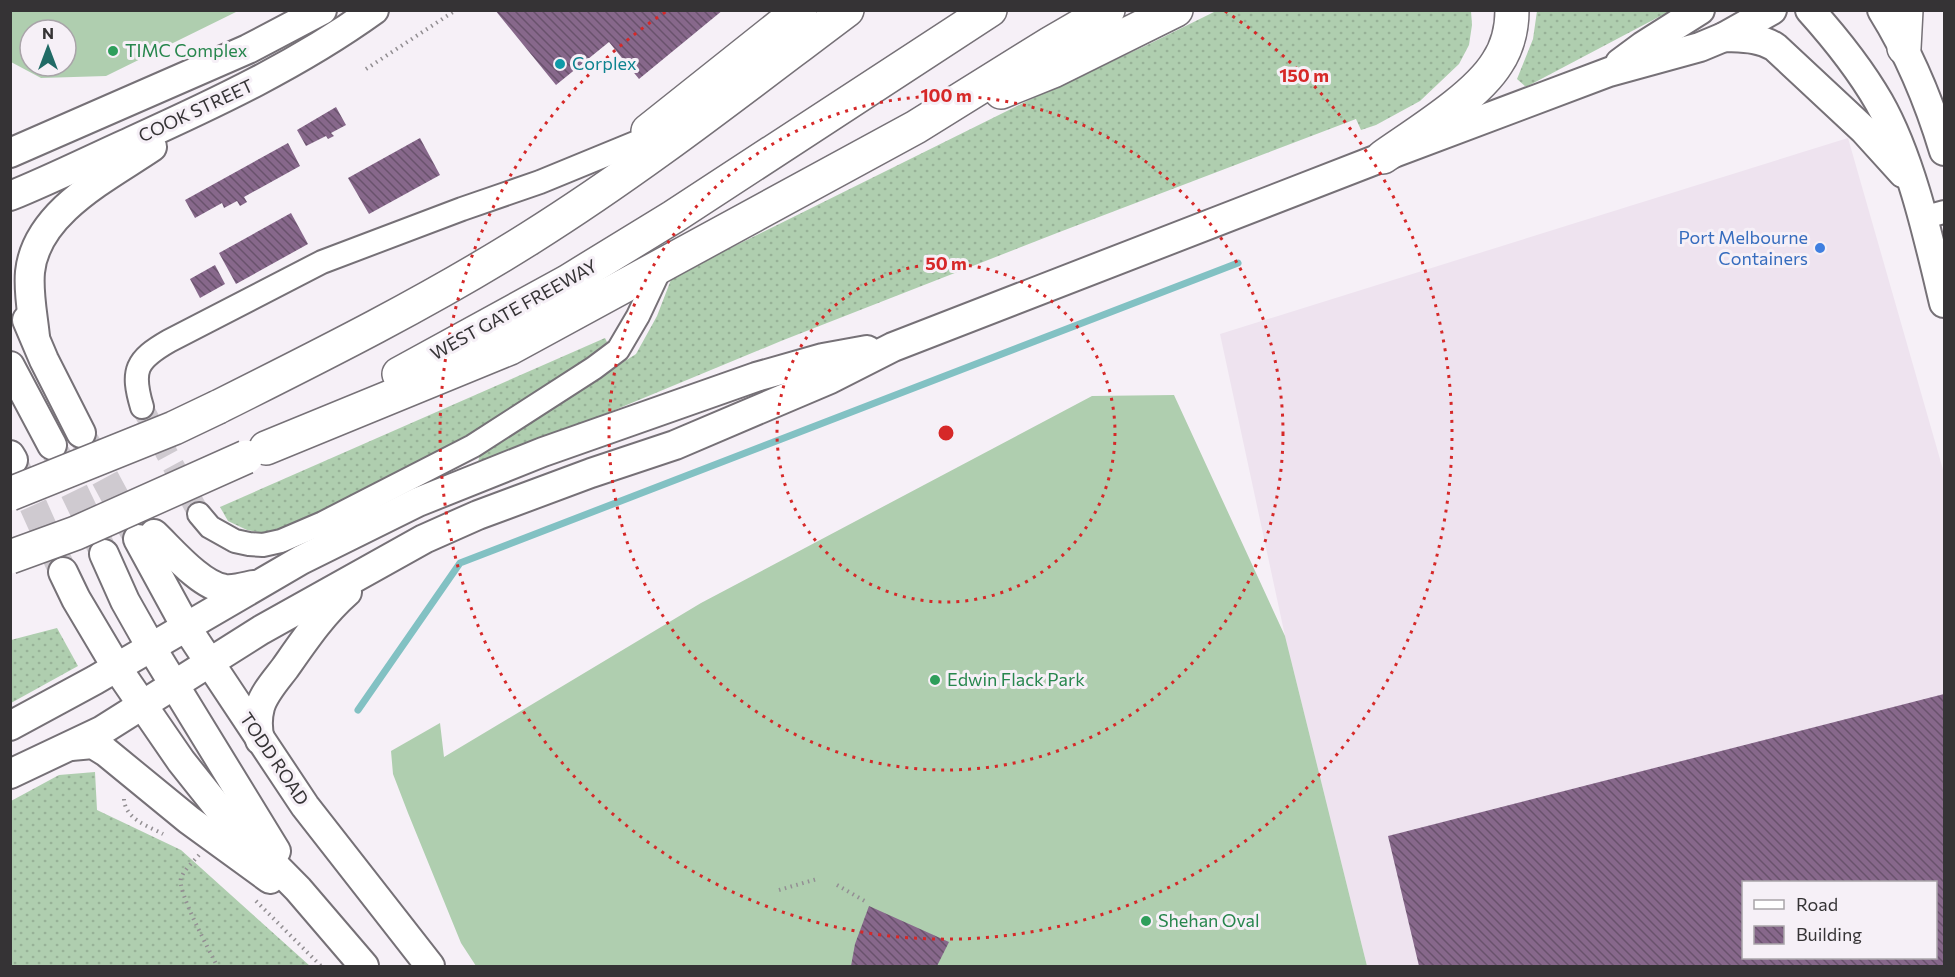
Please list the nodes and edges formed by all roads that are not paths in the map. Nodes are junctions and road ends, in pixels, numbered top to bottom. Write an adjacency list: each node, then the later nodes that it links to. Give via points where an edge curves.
1 (322, 10): 20 (main road, COOK STREET, via 248,49)
2 (374, 10): 17 (main road, COOK STREET, via 342,33)
3 (800, 10): 19 (highway)
4 (847, 10): 23 (highway)
5 (990, 10): 36 (highway, WEST GATE FREEWAY, via 567,282)
6 (1108, 10): 18 (highway)
7 (1176, 10): 18 (highway, via 1053,71)
8 (1512, 10): 22 (highway, via 1506,47 1487,77)
9 (1700, 10): 16 (main road)
10 (1772, 10): 14 (main road)
11 (1809, 10): 24 (main road, via 1866,80 1896,137)
12 (1882, 10): 15 (main road)
13 (1906, 10): 15 (highway)
14 (1724, 37): 16 (main road); 24 (main road, via 1750,38 1774,47 1864,130)
15 (1904, 48): 21 (main road, via 1924,91)
16 (1609, 72): 22 (main road)
17 (216, 103): 25 (main road, COOK STREET); 30 (main road, via 80,195 57,216 36,250 31,269)
18 (916, 127): 27 (highway)
19 (635, 143): 23 (highway); 33 (lane, via 322,262 169,341 148,354 137,369)
20 (13, 148)
21 (1944, 151)
22 (1383, 157): 31 (main road)
23 (620, 179): 37 (highway, bridge, via 473,272 325,354 174,428)
24 (1912, 183): 26 (main road)
25 (10, 196)
26 (1933, 215): 29 (main road)
27 (662, 265): 36 (highway, via 510,348); 38 (lane, via 618,350 473,446 281,541 263,545 235,541 210,527)
28 (10, 282): 30 (main road)
29 (1944, 303)
30 (35, 337): 34 (main road)
31 (893, 347): 41 (main road, via 830,379 686,441 478,515); 43 (main road, via 789,366 543,452 418,502)
32 (10, 366): 35 (main road)
33 (142, 407)
34 (81, 434)
35 (52, 445)
36 (256, 453): 40 (highway, WEST GATE FREEWAY, bridge, via 76,533)
37 (10, 494)
38 (199, 514)
39 (104, 554): 45 (main road)
40 (10, 557)
41 (388, 558): 46 (main road); 51 (main road, via 333,604 269,689 258,717)
42 (63, 572): 47 (main road)
43 (261, 583): 44 (main road); 44 (main road, TODD ROAD, via 238,588 215,586 146,536)
44 (186, 627): 45 (main road); 46 (main road, TODD ROAD)
45 (151, 647): 47 (main road); 48 (main road)
46 (210, 662): 48 (main road); 51 (main road, TODD ROAD)
47 (117, 668): 49 (main road); 50 (main road)
48 (175, 686): 49 (main road); 54 (main road)
49 (142, 705): 52 (main road); 54 (main road, via 208,796)
50 (10, 726)
51 (260, 740): 57 (main road, TODD ROAD, via 305,806)
52 (71, 746): 53 (main road); 55 (main road, via 93,744 106,752 189,820)
53 (10, 774)
54 (298, 888): 55 (main road)
55 (322, 918): 56 (main road)
56 (364, 966)
57 (430, 966)

